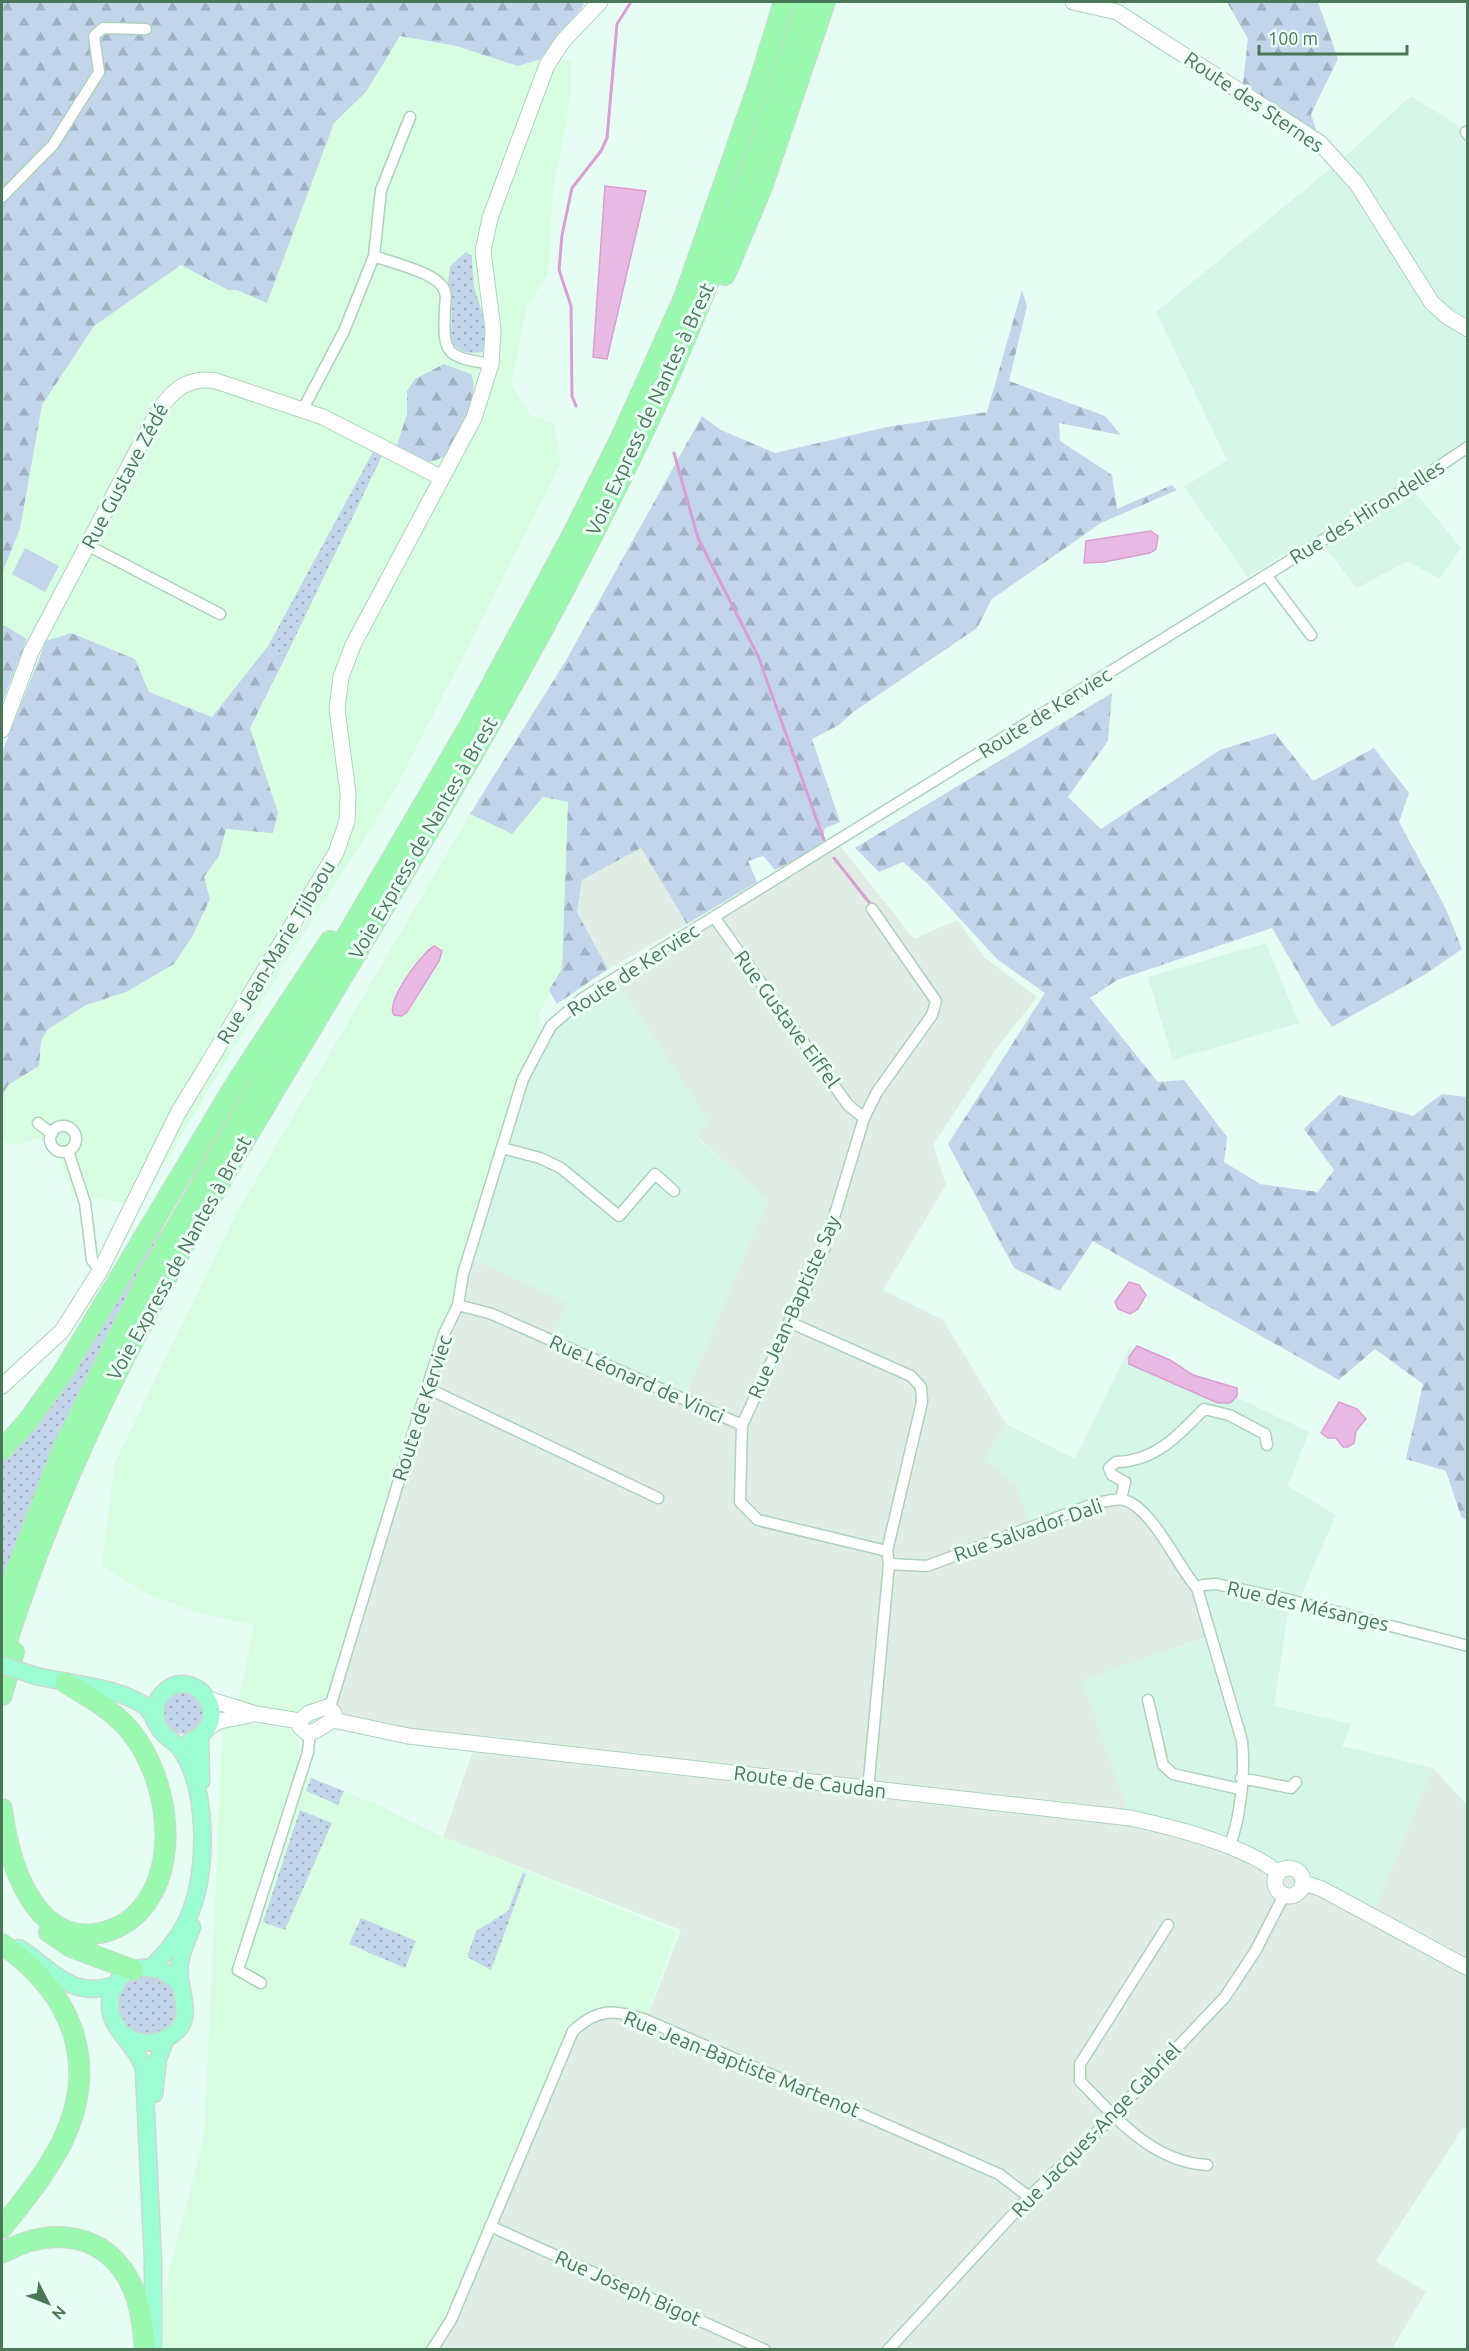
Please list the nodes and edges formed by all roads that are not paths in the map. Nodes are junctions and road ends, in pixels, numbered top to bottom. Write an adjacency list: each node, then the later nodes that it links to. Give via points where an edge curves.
1 (600, 2): 11 (street, Rue Jean-Marie Tjibaou, via 563,41 547,65 490,218 483,250 493,330)
2 (825, 2): 5 (highway, Voie Express de Nantes à Brest)
3 (1073, 2): 10 (street, Route des Sternes, via 1117,12 1320,143 1357,184 1432,303)
4 (782, 11): 20 (highway, Voie Express de Nantes à Brest, via 684,298 659,355 564,552)
5 (809, 14): 29 (highway, Voie Express de Nantes à Brest, via 762,187 687,358 668,379 576,566 479,743)
6 (146, 29): 8 (street, via 103,28 94,36 99,72 53,145)
7 (410, 117): 9 (street, via 381,190)
8 (2, 197)
9 (374, 256): 11 (street, via 441,285 446,296 444,341 449,350); 12 (street, via 345,331)
10 (1467, 329)
11 (491, 364): 14 (street, Rue Jean-Marie Tjibaou, via 474,418)
12 (303, 411): 14 (street, Rue Gustave Zédé, via 323,417); 15 (street, Rue Gustave Zédé, via 205,379 172,391)
13 (1467, 447): 16 (street, Rue des Hirondelles)
14 (442, 478): 30 (street, Rue Jean-Marie Tjibaou, via 341,677 337,709 348,793 347,821 336,854 178,1113)
15 (87, 545): 17 (street); 19 (street, Rue Gustave Zédé, via 31,652)
16 (1266, 575): 18 (street); 22 (street, Route de Kerviec)
17 (220, 614)
18 (1311, 635)
19 (2, 730)
20 (424, 804): 37 (highway, via 405,825 237,1082 62,1374); 43 (highway, Voie Express de Nantes à Brest, via 148,1276 63,1448)
21 (872, 909): 23 (street, Rue Jean-Baptiste Say, via 936,1001 932,1016 877,1092)
22 (714, 917): 23 (street, Rue Gustave Eiffel, via 848,1105); 26 (street, Route de Kerviec, via 583,998 551,1026 523,1079)
23 (864, 1118): 32 (street, Rue Jean-Baptiste Say, via 825,1247)
24 (38, 1122): 25 (street)
25 (52, 1134): 27 (street, via 51,1142 56,1149); 27 (street, via 62,1126 73,1130 76,1142)
26 (502, 1148): 28 (street, via 561,1168 619,1216 655,1174); 31 (street, Route de Kerviec, via 463,1274)
27 (68, 1151): 30 (street, via 85,1203 93,1260)
28 (674, 1191)
29 (203, 1208): 45 (highway, Voie Express de Nantes à Brest, via 88,1429); 48 (highway, via 198,1233 123,1381 70,1499 28,1608)
30 (99, 1271): 33 (street, Rue Jean-Marie Tjibaou, via 62,1332)
31 (458, 1305): 34 (street, Route de Kerviec); 35 (street, Rue Léonard de Vinci, via 492,1314)
32 (789, 1322): 35 (street, Rue Jean-Baptiste Say); 40 (street, via 911,1376 921,1387 922,1402)
33 (2, 1386)
34 (427, 1388): 38 (street); 52 (street, Route de Kerviec)
35 (741, 1425): 40 (street, Rue Léonard de Vinci, via 740,1502 758,1520)
36 (1267, 1445): 39 (street, via 1265,1434 1228,1414 1204,1409 1169,1445 1128,1462 1116,1462 1109,1468 1125,1482)
37 (2, 1450)
38 (658, 1498)
39 (1121, 1499): 41 (street, Rue Salvador Dali, via 1096,1503 927,1566); 42 (street, Rue Salvador Dali, via 1135,1505 1149,1519)
40 (887, 1551): 41 (street)
41 (889, 1564): 59 (street)
42 (1197, 1588): 44 (street, Rue des Mésanges, via 1216,1584); 58 (street, Rue des Mésanges, via 1242,1741 1244,1765)
43 (2, 1608)
44 (1467, 1646)
45 (2, 1657)
46 (2, 1665): 47 (main road, bridge)
47 (66, 1683): 53 (main road, via 141,1703); 60 (highway, via 111,1711 127,1727 147,1755 155,1775 165,1828 161,1866 149,1899 127,1922 111,1931 92,1935 60,1928 28,1896 6,1840)
48 (2, 1695)
49 (208, 1699): 51 (street); 53 (main road, via 194,1687 176,1685 157,1701); 55 (main road, via 212,1717)
50 (1148, 1700): 58 (street, via 1163,1765 1173,1774)
51 (256, 1714): 54 (street, via 277,1715); 55 (street, via 220,1721)
52 (328, 1715): 54 (street); 59 (street, Route de Caudan, via 408,1736)
53 (156, 1720): 56 (main road, via 162,1732)
54 (307, 1725): 71 (street, via 308,1752 238,1970)
55 (204, 1732): 56 (main road, via 185,1741); 73 (main road, via 198,1761 208,1858 201,1899 180,1963)
56 (172, 1739): 70 (main road, via 183,1752 198,1799 202,1858 186,1923)
57 (1296, 1782): 58 (street, via 1291,1788)
58 (1240, 1784): 62 (street, Rue des Mésanges)
59 (868, 1790): 62 (street, Route de Caudan, via 1130,1818)
60 (2, 1809)
61 (2, 1839): 70 (highway, via 24,1897 49,1932 71,1947)
62 (1229, 1847): 63 (street, Route de Caudan, via 1266,1863)
63 (1278, 1873): 64 (street, Route de Caudan, via 1286,1868 1295,1869 1302,1874); 65 (street, via 1276,1886)
64 (1304, 1883): 65 (street, via 1297,1894); 69 (street, Route de Caudan, via 1322,1889)
65 (1284, 1895): 76 (street, Rue Jacques-Ange Gabriel, via 1256,1950 1225,1997)
66 (1168, 1925): 76 (street, via 1080,2064 1080,2081)
67 (2, 1937): 72 (main road, via 70,1985 83,1990)
68 (2, 1944): 80 (highway, via 51,1987 70,2024 79,2066 78,2093 62,2141 38,2182)
69 (1467, 1968)
70 (143, 1969): 72 (main road); 73 (main road, via 170,1974)
71 (261, 1983)
72 (116, 1985): 74 (main road, via 110,1998 110,2012)
73 (182, 1989): 75 (main road, via 186,2002 184,2017)
74 (126, 2036): 75 (main road, via 150,2043); 83 (main road, via 144,2070)
75 (166, 2038): 84 (main road, via 158,2059 154,2091)
76 (1113, 2115): 77 (street, via 1134,2137 1190,2164); 78 (street, Rue Jacques-Ange Gabriel)
77 (1207, 2165)
78 (1029, 2197): 79 (street, Rue Jean-Baptiste Martenot, via 999,2174 920,2138 646,2020 622,2012 605,2012 588,2017 573,2031); 87 (street, Rue Jacques-Ange Gabriel)
79 (490, 2226): 85 (street, Rue Jean-Baptiste Martenot, via 451,2320); 86 (street, Rue Joseph Bigot)
80 (2, 2228)
81 (2, 2253): 82 (highway, via 30,2239 57,2235 86,2242 103,2252 125,2273 132,2287)
82 (145, 2349)
83 (153, 2349)
84 (158, 2349)
85 (432, 2349)
86 (765, 2349)
87 (888, 2349)

